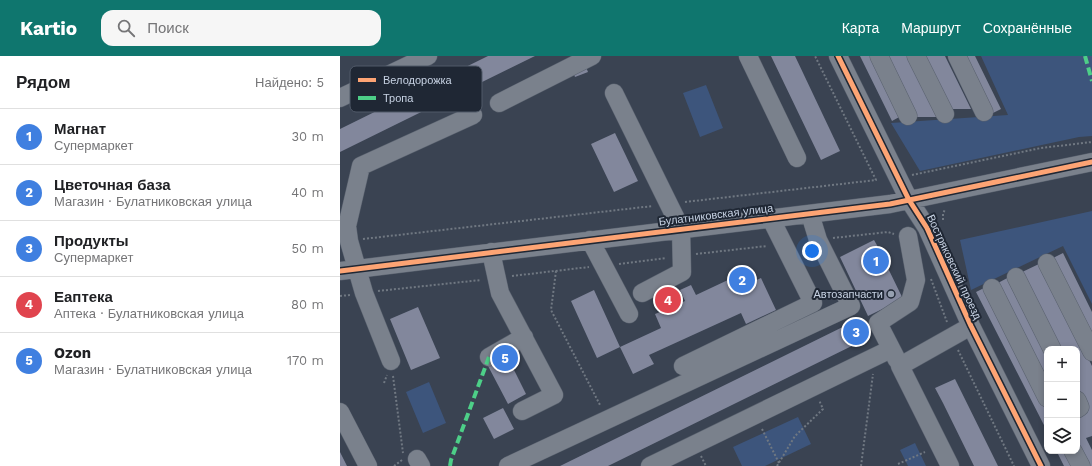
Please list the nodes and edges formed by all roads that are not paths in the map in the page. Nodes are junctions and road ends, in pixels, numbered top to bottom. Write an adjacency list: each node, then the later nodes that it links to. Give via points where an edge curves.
1 (428, 56): 8 (street)
2 (592, 56): 12 (street)
3 (748, 56): 17 (street)
4 (838, 56): 19 (street, Востряковский проезд)
5 (879, 56): 16 (street)
6 (916, 56): 14 (street)
7 (957, 56): 13 (street)
8 (407, 66)
9 (350, 93): 11 (street)
10 (614, 93): 22 (street)
11 (340, 98)
12 (499, 103)
13 (984, 112)
14 (945, 114)
15 (473, 115): 27 (street, via 361,166 347,226)
16 (908, 116)
17 (797, 158)
18 (1092, 162): 19 (street, Булатниковская улица)
19 (909, 200): 20 (street, Булатниковская улица); 32 (street, Востряковский проезд, via 927,228)
20 (810, 214): 21 (street, Булатниковская улица); 46 (street, via 818,240 851,306)
21 (771, 219): 22 (street, Булатниковская улица); 39 (street, via 813,303)
22 (681, 229): 24 (street, Булатниковская улица); 30 (street, via 682,272)
23 (908, 236): 36 (street, via 916,280 910,302 878,323)
24 (590, 240): 25 (street, Булатниковская улица); 31 (street)
25 (492, 252): 27 (street, Булатниковская улица); 33 (street, via 500,293)
26 (1047, 262): 35 (street)
27 (349, 270): 38 (street, via 364,293)
28 (1016, 277): 34 (street)
29 (992, 288): 41 (street)
30 (642, 293)
31 (629, 314)
32 (971, 326): 40 (street); 49 (street, Востряковский проезд)
33 (524, 338): 37 (street); 42 (street, via 554,395)
34 (1050, 346)
35 (1092, 352)
36 (883, 353): 40 (street); 47 (street)
37 (489, 357)
38 (391, 361)
39 (683, 366)
40 (900, 366): 48 (street)
41 (1044, 392)
42 (522, 411)
43 (340, 412): 45 (street)
44 (1075, 454): 50 (street)
45 (368, 466)
46 (508, 466)
47 (650, 466)
48 (950, 466)
49 (1041, 466)
50 (1081, 466)

